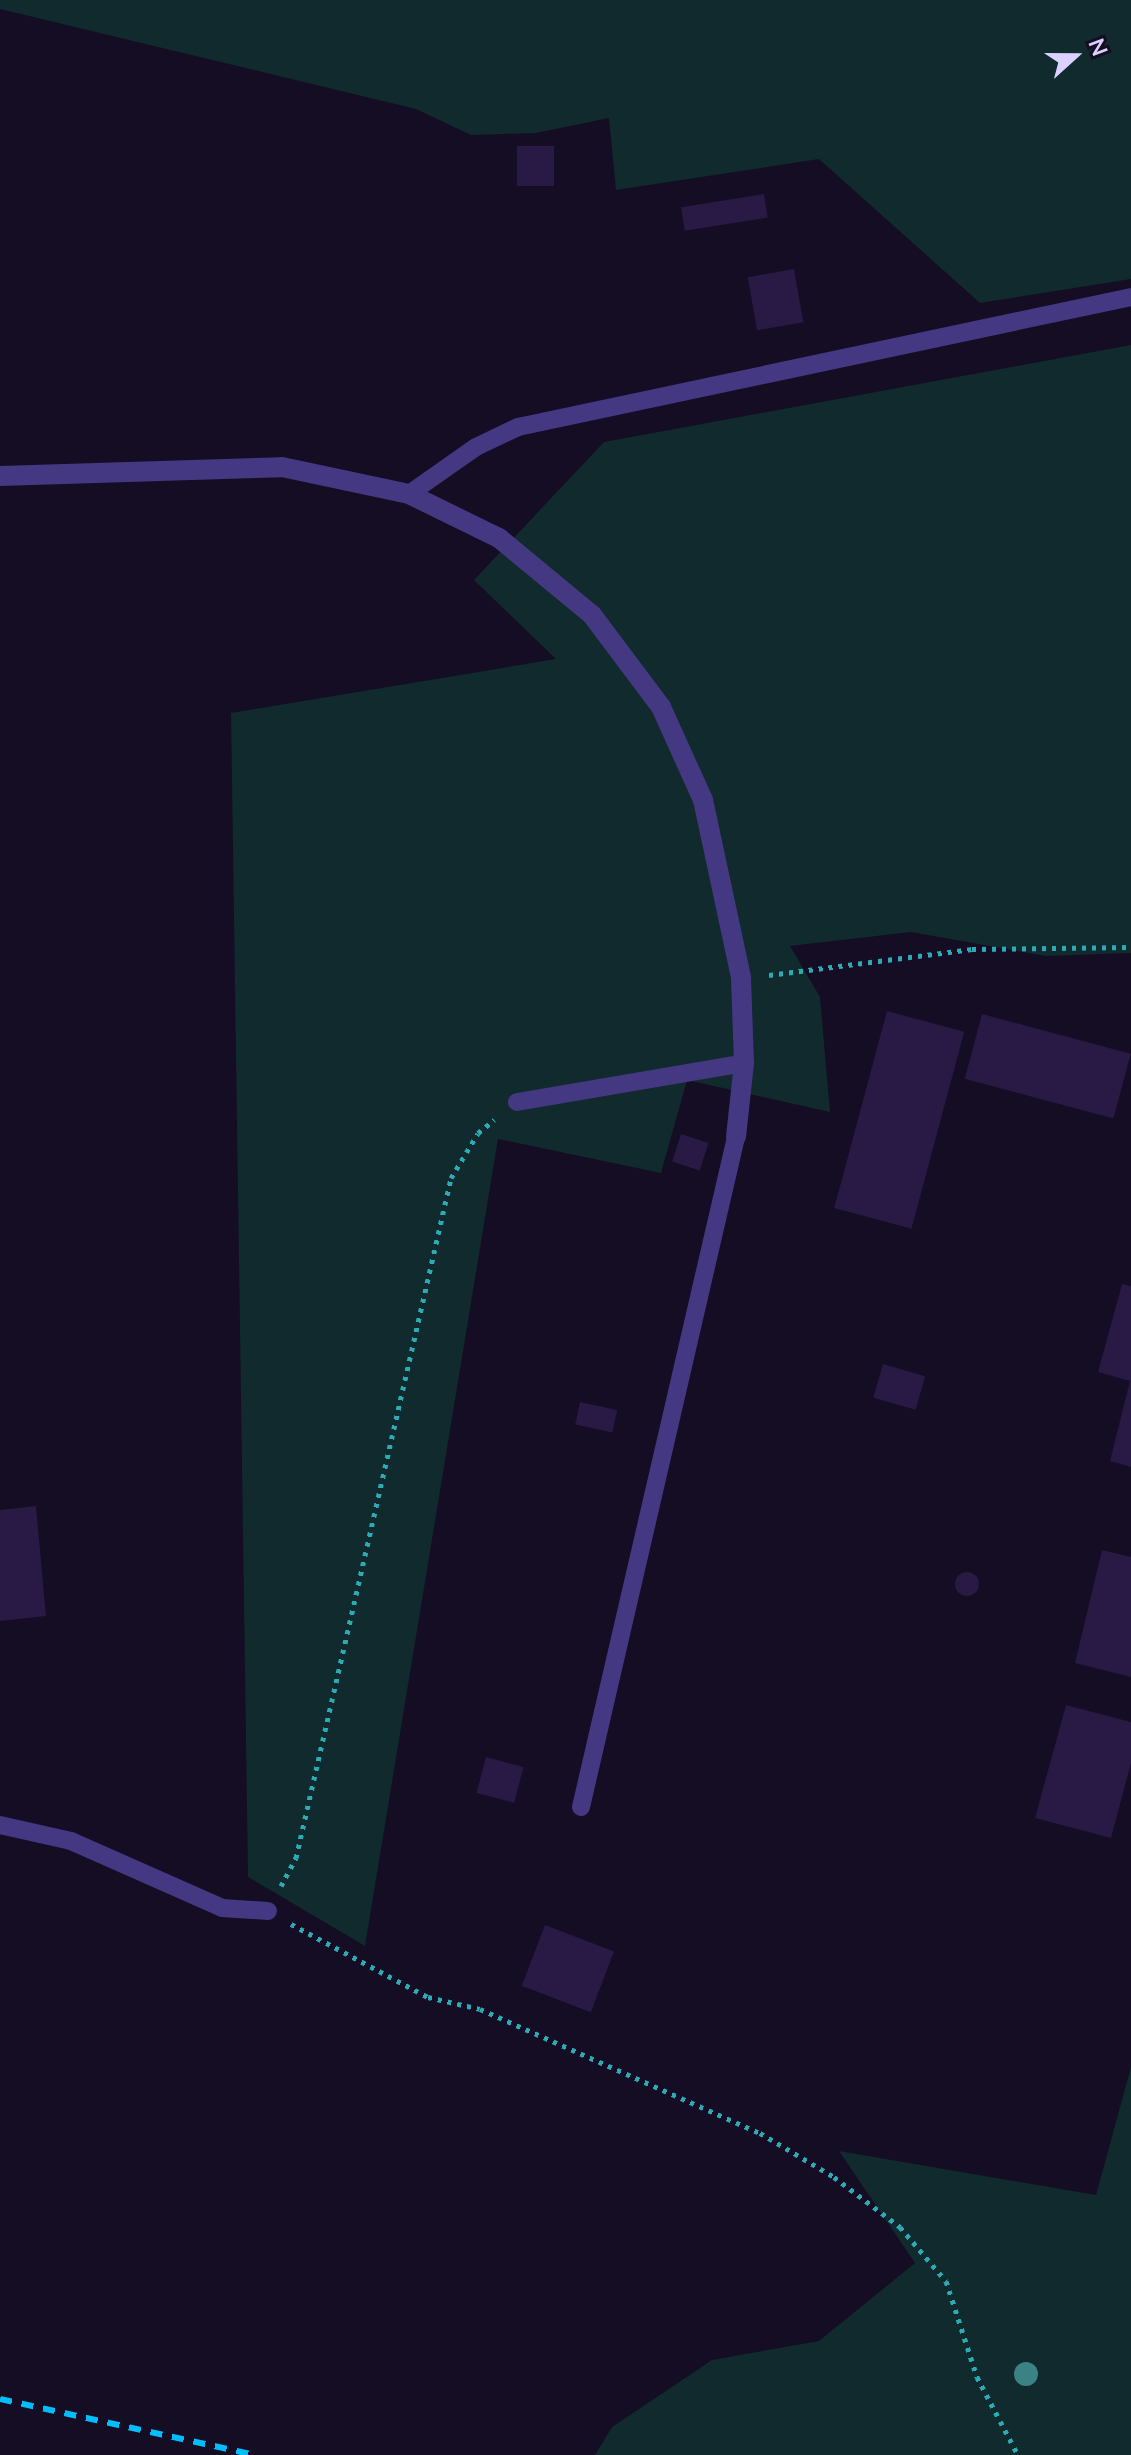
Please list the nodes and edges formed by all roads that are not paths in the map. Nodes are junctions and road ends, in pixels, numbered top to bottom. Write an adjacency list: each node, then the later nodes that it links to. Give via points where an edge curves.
1 (1131, 297): 3 (lane, via 518,427 476,447)
2 (0, 476): 3 (street, via 282,467)
3 (409, 494): 4 (street, via 499,538 592,615 661,707 703,800 741,978)
4 (744, 1063): 5 (lane); 6 (street)
5 (517, 1102)
6 (736, 1137): 7 (lane)
7 (581, 1807)
8 (0, 1825): 9 (lane, via 71,1841 222,1908)
9 (268, 1911)

